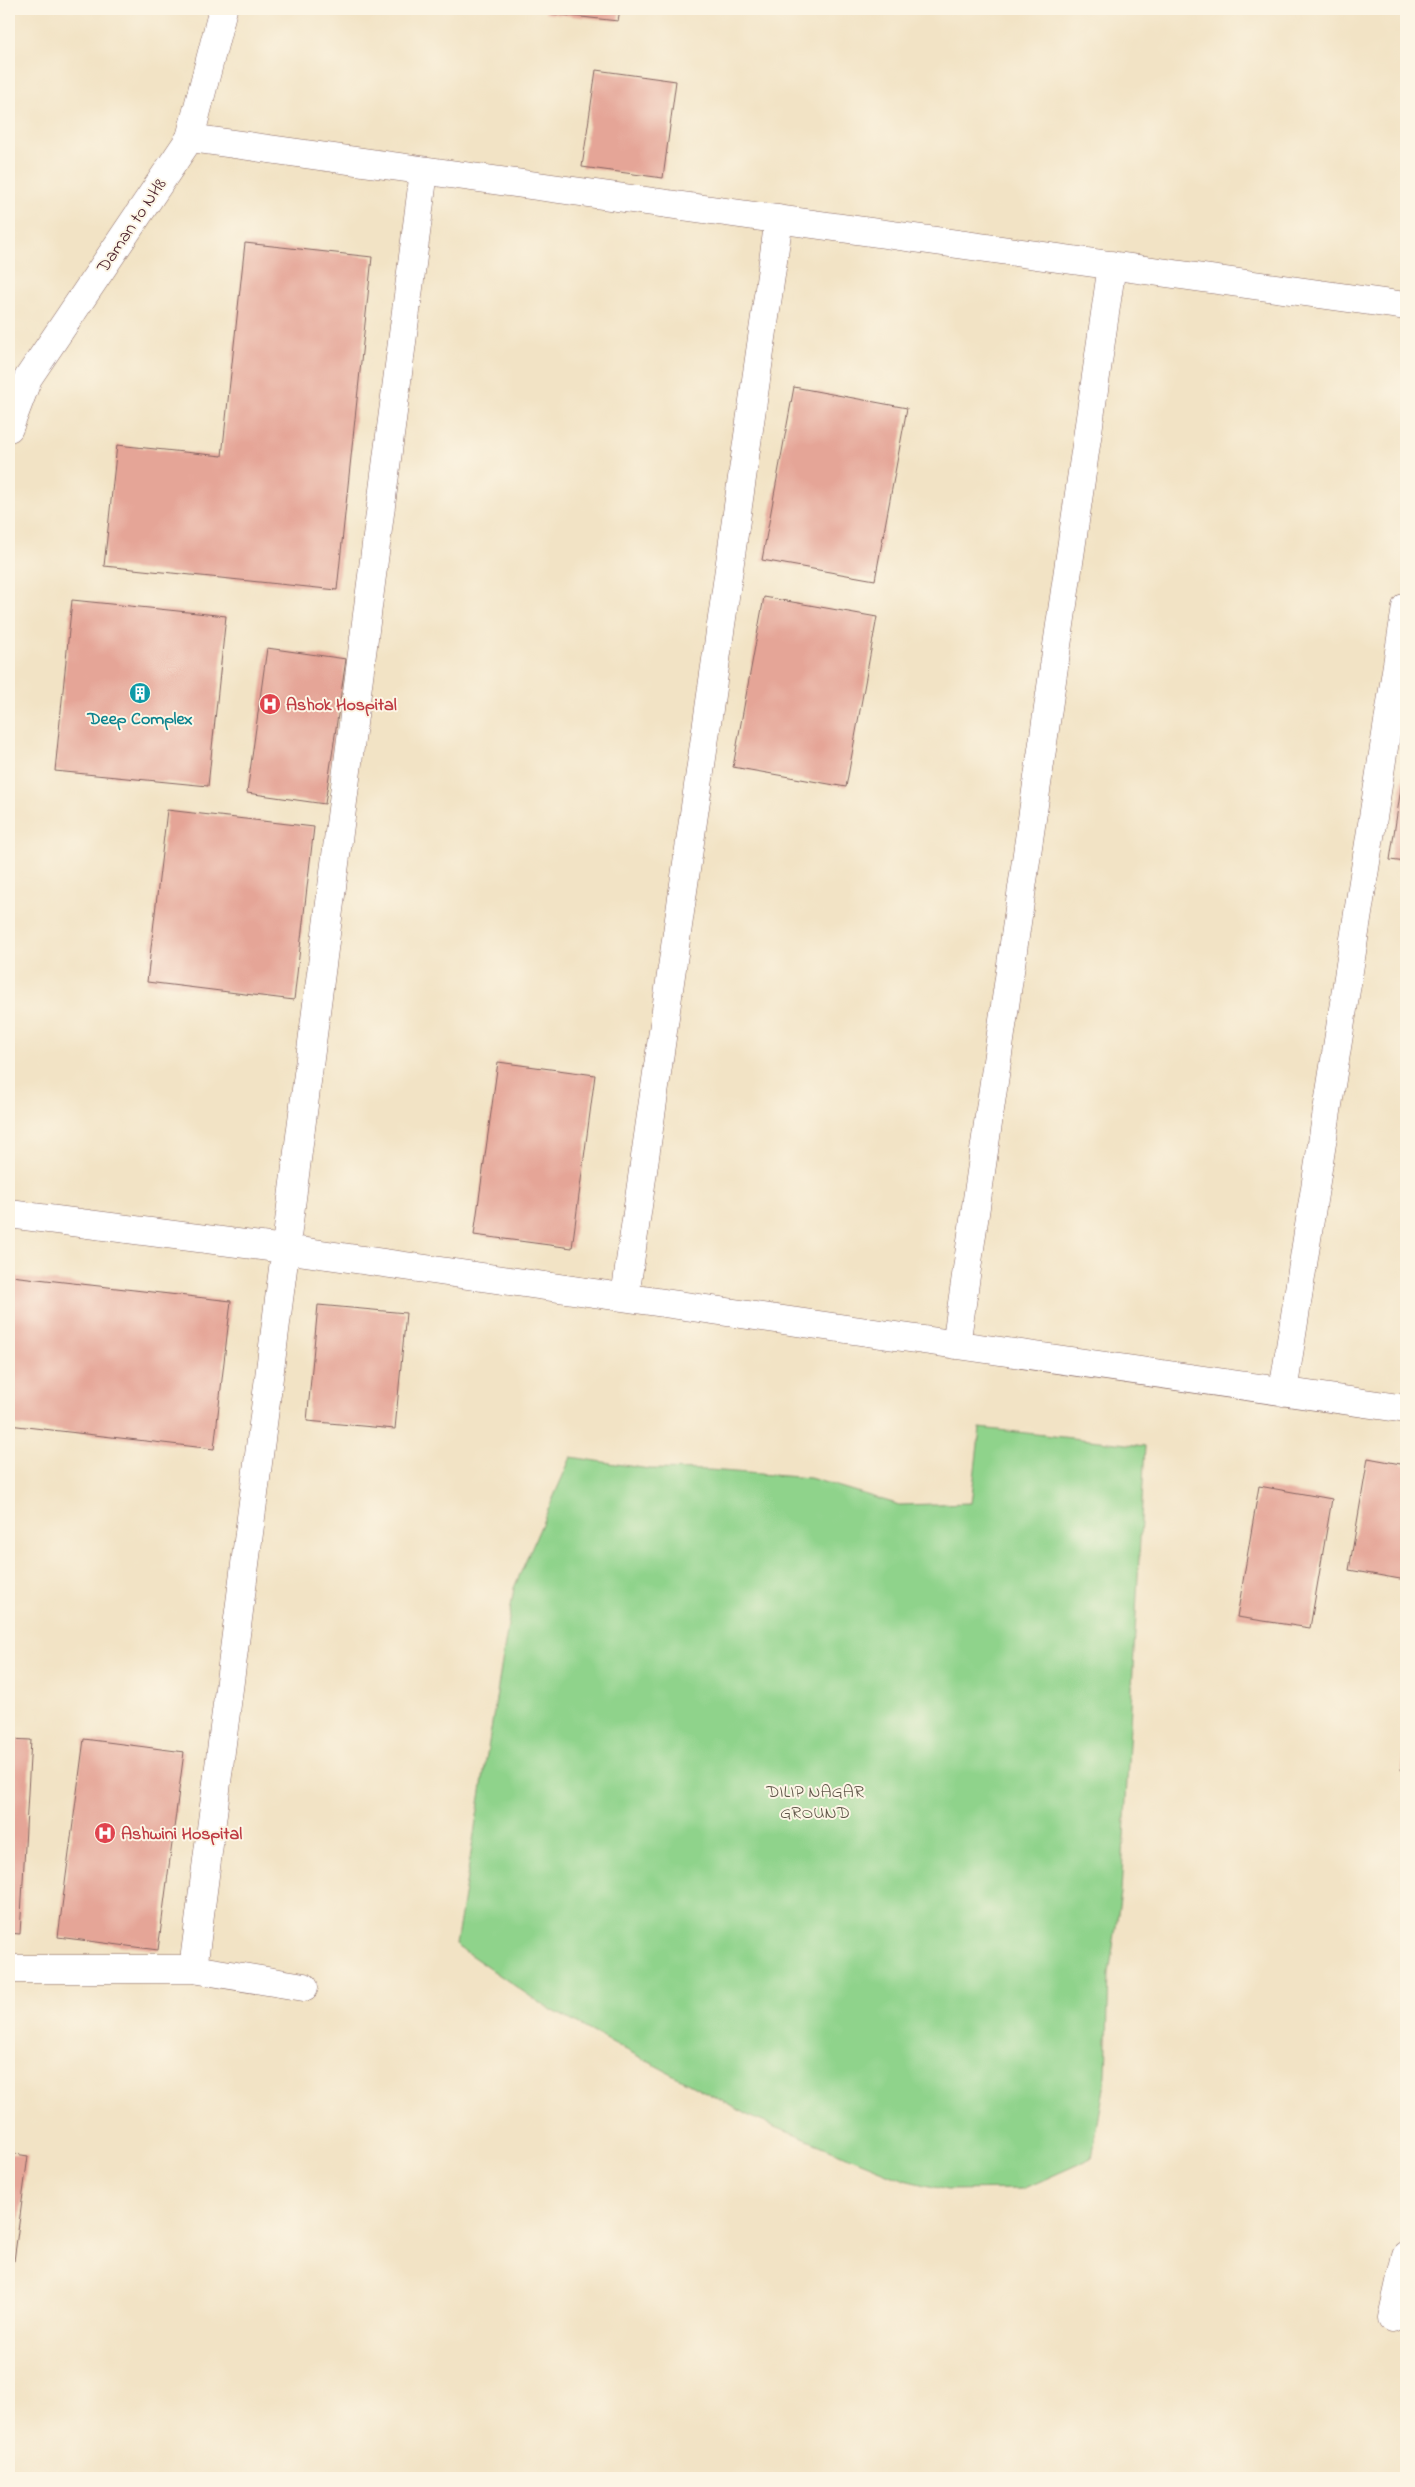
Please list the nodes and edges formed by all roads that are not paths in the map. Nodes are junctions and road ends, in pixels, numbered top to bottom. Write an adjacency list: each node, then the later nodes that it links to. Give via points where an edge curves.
1 (223, 9): 2 (street, Daman to NH8)
2 (190, 138): 3 (street); 7 (street, Daman to NH8, via 28,378)
3 (424, 170): 4 (street); 10 (street)
4 (779, 219): 5 (street); 11 (street)
5 (1112, 265): 6 (street); 12 (street)
6 (1406, 306)
7 (9, 428)
8 (1406, 607): 13 (street)
9 (9, 1214): 10 (street)
10 (285, 1248): 11 (street); 16 (street)
11 (624, 1297): 12 (street)
12 (956, 1345): 13 (street)
13 (1283, 1392): 14 (street)
14 (1406, 1409)
15 (9, 1968): 16 (street)
16 (193, 1969): 17 (street)
17 (304, 1987)
18 (1406, 2255): 19 (street)
19 (1392, 2318)

